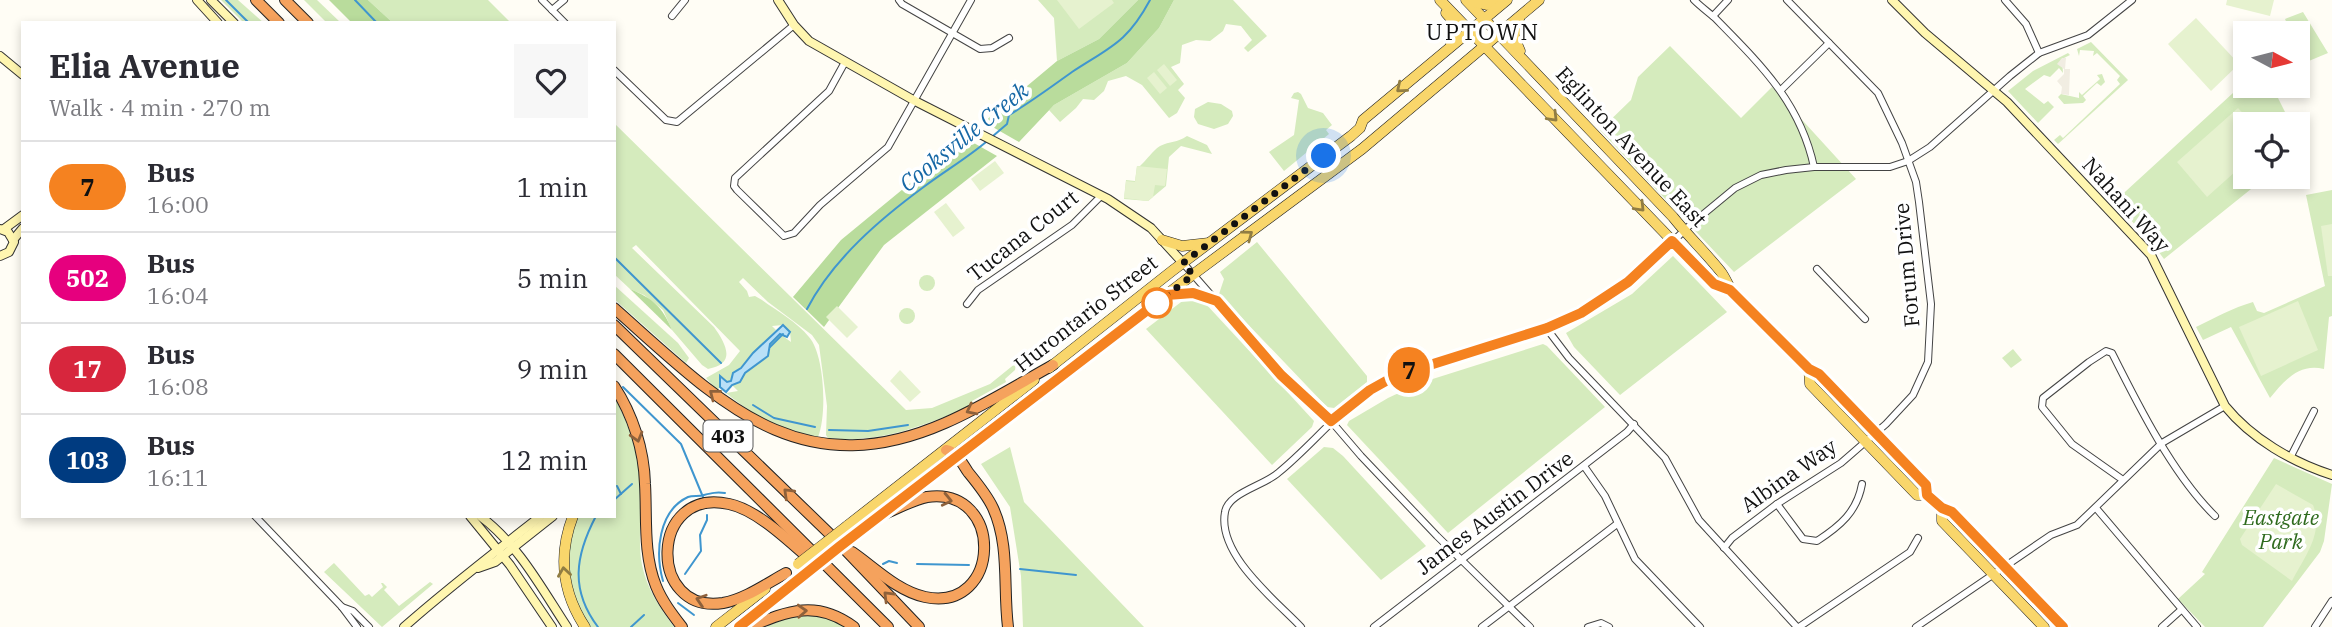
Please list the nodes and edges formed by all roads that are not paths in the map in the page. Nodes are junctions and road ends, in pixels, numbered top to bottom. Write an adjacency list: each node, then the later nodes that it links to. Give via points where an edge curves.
1 (197, 0): 27 (street)
2 (211, 0): 28 (street)
3 (256, 0): 29 (highway)
4 (285, 0): 30 (highway)
5 (542, 0): 23 (street)
6 (564, 0): 23 (street)
7 (684, 0): 24 (street)
8 (778, 0): 32 (street)
9 (899, 0): 34 (street)
10 (971, 0): 34 (street)
11 (1434, 0): 41 (main road, via 1451,18 1455,37)
12 (1440, 0): 33 (main road, Eglinton Avenue East)
13 (1468, 0): 14 (main road, via 1487,5); 26 (main road, Eglinton Avenue East)
14 (1499, 0)
15 (1507, 0): 26 (main road, Hurontario Street)
16 (1694, 0): 25 (street)
17 (1728, 0): 25 (street)
18 (1787, 0): 37 (street, Forum Drive)
19 (1892, 0): 47 (street, Nahani Way)
20 (2006, 0): 39 (street, via 2026,24)
21 (2132, 0): 39 (street, via 2088,35)
22 (1536, 2): 35 (main road, Hurontario Street); 45 (main road, via 1517,21 1514,37)
23 (552, 10): 31 (street)
24 (672, 16)
25 (1713, 16): 46 (street)
26 (1484, 19): 33 (main road, Hurontario Street); 35 (main road, Eglinton Avenue East)
27 (216, 21)
28 (231, 21)
29 (277, 21)
30 (306, 21)
31 (563, 21)
32 (794, 25): 42 (street, via 809,41); 43 (street, via 677,121 666,120)
33 (1469, 31): 38 (main road, Eglinton Avenue East); 41 (main road, Hurontario Street)
34 (953, 34): 36 (street, via 985,50); 48 (street)
35 (1498, 34): 38 (main road, Hurontario Street); 45 (main road, Eglinton Avenue East)
36 (1009, 38)
37 (1829, 43): 46 (street); 49 (street, Forum Drive, via 1881,98)
38 (1484, 46): 58 (main road, Eglinton Avenue East, one-way to 58); 63 (main road, Hurontario Street, one-way to 38, via 1362,149)
39 (2039, 54): 47 (street)
40 (0, 56): 44 (street)
41 (1439, 56): 59 (main road, Hurontario Street, one-way to 59, via 1363,120 1351,136)
42 (845, 62): 48 (street); 48 (street, via 829,92 735,178 737,190 780,233 794,233 881,154)
43 (616, 72)
44 (21, 73)
45 (1536, 73): 53 (main road, Eglinton Avenue East)
46 (1781, 90): 50 (street, via 1801,124)
47 (1994, 90): 49 (street); 76 (street, Nahani Way, via 2151,255)
48 (915, 101): 51 (street)
49 (1908, 161): 50 (street, via 1876,167); 80 (street, Forum Drive, via 1916,182 1931,304 1928,362 1909,400)
50 (1814, 167): 53 (street, via 1761,175 1735,188)
51 (1101, 196): 57 (street, via 1139,219); 67 (street, Tucana Court, via 1072,225 978,290)
52 (21, 216): 54 (street)
53 (1686, 228): 58 (street); 64 (main road, Eglinton Avenue East, via 1724,274)
54 (2, 229): 56 (street)
55 (21, 230): 56 (street)
56 (13, 240): 60 (street, via 9,252)
57 (1162, 240): 59 (main road, via 1182,246); 61 (street)
58 (1672, 241): 64 (main road, Eglinton Avenue East, via 1714,284); 71 (street, via 1610,296)
59 (1209, 243): 61 (main road, Hurontario Street)
60 (0, 256)
61 (1183, 263): 63 (street); 73 (main road, Hurontario Street)
62 (1817, 269): 69 (street)
63 (1193, 275): 65 (main road, Hurontario Street); 66 (street)
64 (1730, 290): 74 (main road, Eglinton Avenue East)
65 (1167, 295): 66 (main road, via 1193,293); 84 (main road, Hurontario Street)
66 (1217, 301): 78 (street, via 1281,375)
67 (967, 304)
68 (616, 310): 73 (highway, one-way to 68, via 933,428 883,443 832,445 789,437 747,418)
69 (1865, 319)
70 (616, 327): 104 (highway, 403, one-way to 70)
71 (1547, 328): 78 (street, via 1395,376); 79 (street, via 1569,358)
72 (616, 356): 112 (highway, 403)
73 (1053, 365): 83 (main road, Hurontario Street)
74 (1809, 369): 80 (main road, Eglinton Avenue East); 81 (main road, Eglinton Avenue East, via 1810,384)
75 (616, 390): 123 (highway, one-way to 123, via 641,451 653,576)
76 (2225, 407): 82 (street); 85 (street, Nahani Way, via 2252,435)
77 (2314, 411): 85 (street)
78 (1331, 421): 108 (street); 131 (street, via 1277,474 1233,497 1225,508 1224,523 1239,562)
79 (1634, 424): 86 (street, James Austin Drive); 106 (street, via 1665,458 1699,520)
80 (1876, 433): 81 (street, Albina Way); 90 (main road, Eglinton Avenue East, via 1926,485)
81 (1866, 441): 90 (main road, Eglinton Avenue East, via 1917,495); 91 (street, Albina Way, via 1832,470)
82 (2162, 443): 88 (street); 88 (street, via 2112,353 2099,354 2043,398 2042,407 2072,444); 95 (street, via 2194,495)
83 (946, 450): 84 (highway); 110 (main road, Hurontario Street, bridge)
84 (957, 456): 94 (main road, Hurontario Street); 130 (highway, via 999,523)
85 (2291, 456): 87 (street, Nahani Way)
86 (1584, 466): 102 (street); 108 (street, James Austin Drive)
87 (2332, 475)
88 (2123, 480): 93 (street)
89 (1862, 484): 91 (street, via 1848,517 1812,542 1803,538)
90 (1927, 495): 92 (main road, Eglinton Avenue East)
91 (1777, 504): 106 (street, Albina Way)
92 (1942, 508): 109 (main road, Eglinton Avenue East, via 1952,512); 111 (main road, Eglinton Avenue East, via 1942,521)
93 (2096, 508): 109 (street, via 2077,525 2051,536); 116 (street)
94 (882, 515): 104 (highway, one-way to 104, via 927,497 958,502 975,517 984,535 986,551 979,573 958,593 923,597 899,586); 125 (main road, Hurontario Street, bridge)
95 (2214, 516)
96 (258, 518): 115 (street)
97 (472, 518): 107 (street)
98 (482, 518): 105 (street)
99 (539, 518): 105 (street)
100 (550, 518): 105 (street)
101 (572, 518): 122 (main road, one-way to 101, via 564,572 563,550)
102 (1618, 524): 114 (street); 137 (street, via 1635,559)
103 (1918, 538): 138 (street, via 1910,552)
104 (837, 541): 129 (highway, 403, one-way to 104)
105 (510, 545): 107 (street); 121 (street)
106 (1724, 548): 138 (street)
107 (500, 553): 119 (street); 120 (street)
108 (1463, 560): 114 (street); 132 (street, James Austin Drive)
109 (2005, 567): 111 (street); 141 (main road, Eglinton Avenue East)
110 (786, 573): 112 (highway, one-way to 112, via 735,600 700,601 683,591 670,574 668,539 675,524 692,508 706,503 732,504); 124 (main road, Hurontario Street)
111 (1994, 575): 139 (street); 140 (main road, Eglinton Avenue East)
112 (839, 578): 128 (highway, 403)
113 (2332, 601): 144 (street)
114 (1509, 606): 133 (street); 134 (street)
115 (342, 607): 117 (street); 118 (street)
116 (2181, 610): 142 (street); 143 (street)
117 (357, 627)
118 (369, 627)
119 (404, 627)
120 (552, 627)
121 (567, 627)
122 (585, 627)
123 (682, 627)
124 (716, 627)
125 (739, 627)
126 (749, 627): 127 (highway, one-way to 127, via 804,610 829,613)
127 (855, 627)
128 (888, 627)
129 (919, 627)
130 (1008, 627)
131 (1301, 627)
132 (1374, 627)
133 (1482, 627)
134 (1530, 627)
135 (1588, 627): 136 (street, via 1601,623)
136 (1609, 627)
137 (1700, 627)
138 (1798, 627)
139 (1916, 627)
140 (2044, 627)
141 (2063, 627)
142 (2162, 627)
143 (2197, 627)
144 (2315, 627)

